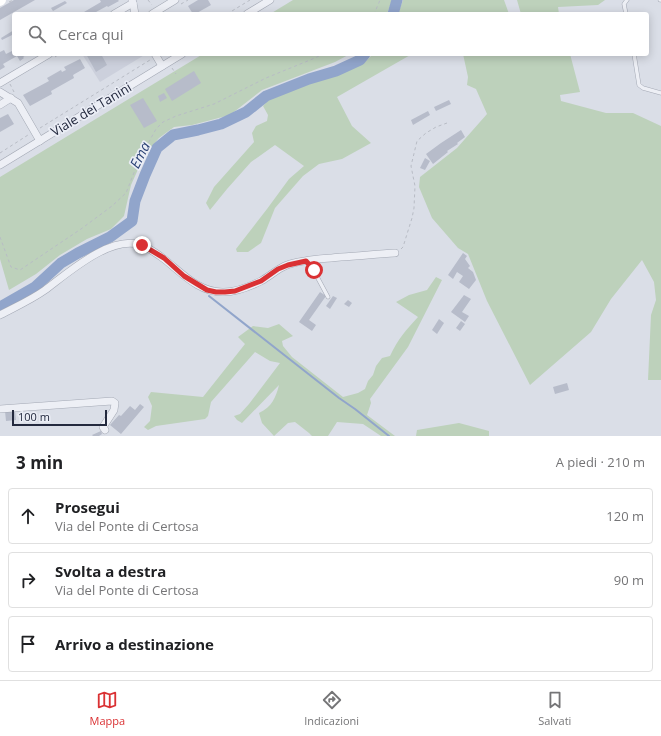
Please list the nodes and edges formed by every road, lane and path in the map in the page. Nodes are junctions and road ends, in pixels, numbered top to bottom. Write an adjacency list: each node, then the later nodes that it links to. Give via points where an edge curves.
1 (175, 0): 9 (street)
2 (250, 0): 10 (path)
3 (270, 0): 11 (street)
4 (380, 0): 12 (path)
5 (627, 0): 13 (lane, via 624,4)
6 (133, 1): 7 (street); 8 (street)
7 (117, 12)
8 (135, 12)
9 (155, 12)
10 (230, 12)
11 (250, 12)
12 (375, 12)
13 (626, 12)
14 (51, 56): 20 (street)
15 (179, 56): 19 (street, Viale dei Tanini)
16 (319, 56): 32 (path, via 266,78 214,104 162,122 139,160 126,193 81,229 20,270 11,268)
17 (634, 56): 23 (lane, via 640,85)
18 (154, 57): 19 (street); 27 (path)
19 (162, 66): 29 (street, Viale dei Tanini)
20 (0, 84)
21 (10, 84): 24 (path)
22 (0, 92): 24 (street)
23 (661, 93)
24 (14, 97): 25 (street); 29 (street)
25 (0, 105)
26 (447, 123): 33 (path, via 436,127 417,141 411,166 415,186 412,218 403,247)
27 (37, 129)
28 (29, 135): 30 (path)
29 (40, 140): 31 (street, Viale dei Tanini)
30 (0, 153)
31 (0, 165)
32 (0, 237)
33 (395, 253): 34 (street)
34 (306, 261): 35 (lane, via 314,270); 36 (street, via 278,269 261,281 235,291 216,292 207,290 184,276 164,258 142,245 117,246 103,250 34,298)
35 (328, 297)
36 (0, 315)
37 (0, 409): 38 (street, via 112,401 115,403 114,410 103,427)
38 (105, 430)

